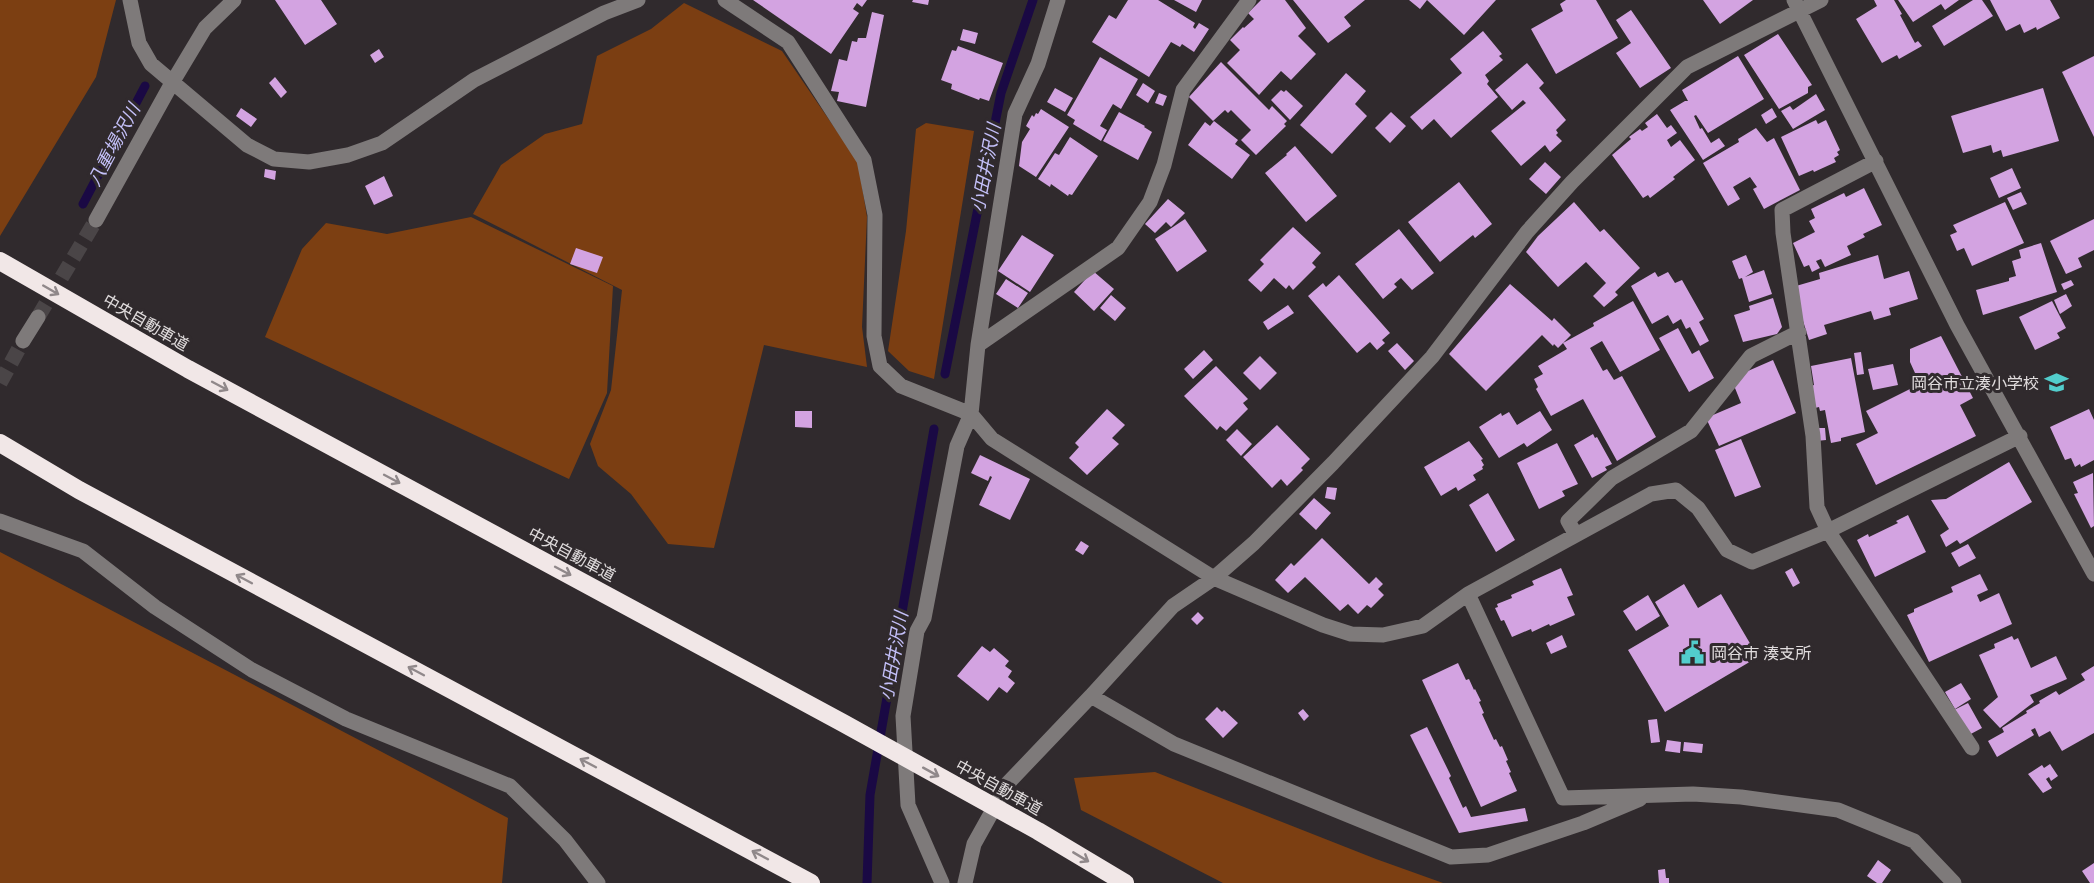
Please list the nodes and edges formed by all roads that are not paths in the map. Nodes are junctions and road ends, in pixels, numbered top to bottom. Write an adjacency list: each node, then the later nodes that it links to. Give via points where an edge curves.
1 (130, 0): 9 (street, via 139,43 151,64)
2 (234, 0): 9 (street, via 205,28)
3 (638, 0): 9 (street, via 604,13 474,80 382,143 309,162 274,159 247,145)
4 (726, 0): 17 (street, via 788,42 864,160 875,215 874,336 880,366 900,386)
5 (1058, 0): 16 (street, via 1038,64 1015,114)
6 (1249, 0): 16 (street, via 1183,90 1150,202 1118,248)
7 (1821, 0): 8 (street)
8 (1797, 6): 10 (street); 24 (street, via 1687,67 1527,232 1432,357 1333,464)
9 (171, 83): 11 (street)
10 (1876, 161): 14 (street, via 1782,210); 18 (street, via 1957,325)
11 (96, 220)
12 (0, 261): 33 (highway, 中央自動車道, one-way to 33, via 199,375 843,723)
13 (38, 317): 15 (street)
14 (1799, 332): 21 (street, via 1813,436 1817,507); 22 (street, via 1751,356 1691,431 1612,478 1568,521)
15 (23, 341)
16 (978, 345): 17 (street)
17 (970, 414): 24 (street, via 992,439); 31 (street, via 957,446 924,618 916,631 903,716 908,805)
18 (2020, 436): 21 (street); 23 (street)
19 (0, 443): 30 (highway, one-way to 19, via 79,490)
20 (0, 522): 29 (street, via 83,551 155,607 252,670 346,719 510,786 565,840)
21 (1828, 531): 22 (street, via 1752,562 1726,550 1698,508 1676,490 1651,494); 27 (street)
22 (1576, 536): 25 (street)
23 (2094, 574)
24 (1214, 578): 25 (street, via 1351,634 1383,635 1423,626); 26 (street, via 1173,606)
25 (1468, 594): 28 (street, via 1563,798)
26 (1091, 696): 28 (street, via 1174,744 1451,857 1488,855 1583,823); 32 (street, via 1008,783 974,844)
27 (1972, 748)
28 (1652, 794): 34 (street, via 1741,798 1838,810 1914,841)
29 (598, 883)
30 (812, 883)
31 (942, 883)
32 (965, 883)
33 (1125, 883)
34 (1954, 883)

